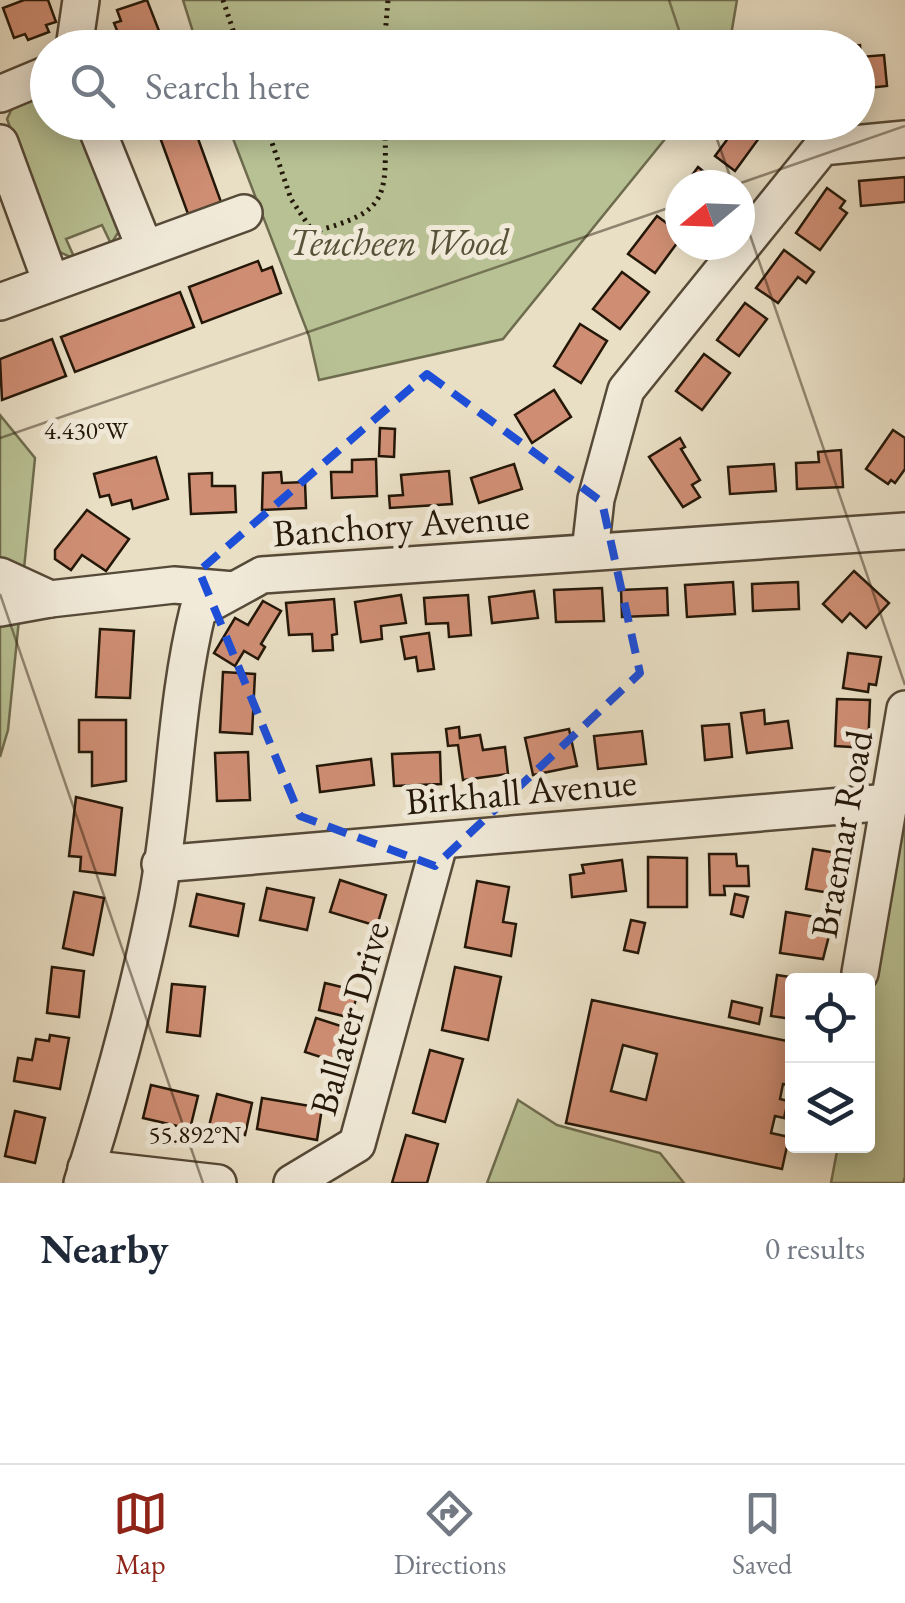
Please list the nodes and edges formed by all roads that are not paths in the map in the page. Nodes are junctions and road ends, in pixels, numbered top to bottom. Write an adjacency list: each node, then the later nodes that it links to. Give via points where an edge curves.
1 (81, 0): 2 (street)
2 (77, 30)
3 (30, 82): 4 (street)
4 (0, 94)
5 (905, 139): 13 (street, via 822,147 626,390 596,499)
6 (101, 140): 9 (street)
7 (0, 143): 10 (street)
8 (244, 213): 9 (street)
9 (144, 246): 10 (street)
10 (51, 282): 11 (street)
11 (0, 302)
12 (905, 531): 13 (street, Banchory Avenue)
13 (590, 552): 15 (street, Banchory Avenue, via 262,574)
14 (0, 576): 16 (street)
15 (234, 590): 16 (street, via 174,585); 21 (street, Banchory Avenue, via 198,610 182,676)
16 (50, 599): 17 (street)
17 (0, 608)
18 (905, 709): 19 (street, Braemar Road)
19 (889, 802): 20 (street, Birkhall Avenue); 22 (street, Braemar Road)
20 (440, 841): 21 (street, Birkhall Avenue); 25 (street, Ballater Drive, via 357,1144)
21 (160, 864): 23 (street, Banchory Avenue, via 112,1084)
22 (860, 972)
23 (84, 1175): 24 (street)
24 (218, 1183)
25 (292, 1183)

